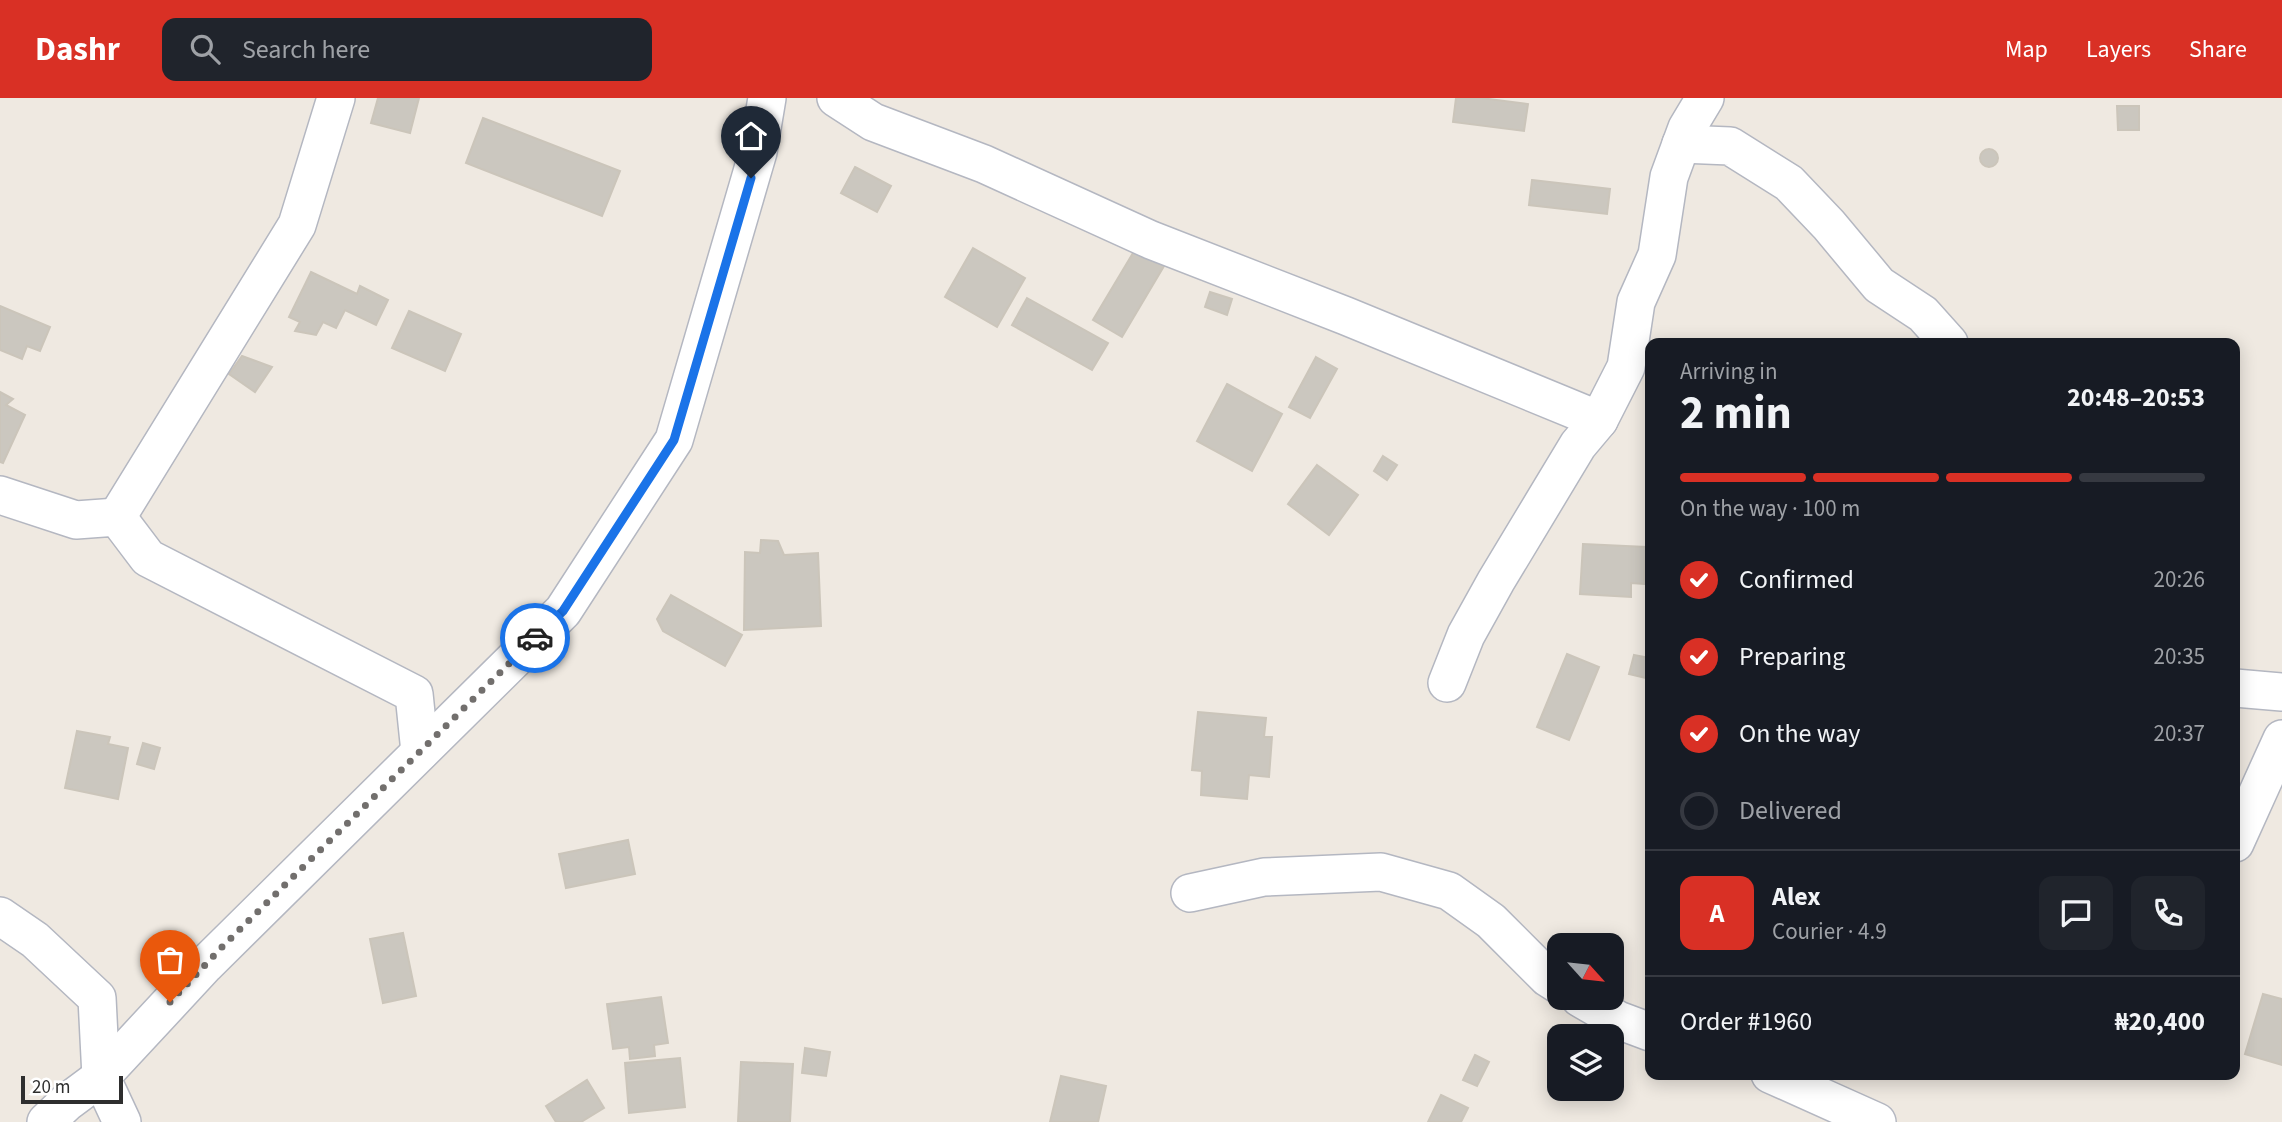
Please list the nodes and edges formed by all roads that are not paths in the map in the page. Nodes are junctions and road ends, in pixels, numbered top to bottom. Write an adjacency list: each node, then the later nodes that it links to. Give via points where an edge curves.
1 (336, 98): 9 (street, via 297,225)
2 (767, 98): 14 (street, via 758,152 674,440 563,611)
3 (836, 98): 7 (street, via 873,122 984,164 1152,240)
4 (1705, 98): 5 (street)
5 (1681, 144): 6 (street, via 1730,146 1789,183 1879,285 1923,314); 7 (street, via 1669,177 1657,255 1636,302 1626,367)
6 (1945, 338)
7 (1599, 420): 10 (street, via 1578,445 1496,581 1466,635)
8 (0, 495): 9 (street, via 76,520)
9 (117, 517): 14 (street, via 148,558 414,694)
10 (1447, 683)
11 (2240, 688): 12 (street)
12 (2282, 692)
13 (2282, 739): 15 (street)
14 (420, 752): 21 (street, via 205,965)
15 (2240, 832)
16 (1190, 893): 18 (street, via 1264,877 1381,872 1449,891 1491,921)
17 (0, 916): 21 (street, via 35,940 97,998)
18 (1547, 977)
19 (1601, 1010): 20 (street)
20 (1645, 1030)
21 (101, 1077): 24 (street); 25 (street)
22 (1783, 1080): 23 (street)
23 (1871, 1121)
24 (46, 1122)
25 (122, 1122)

